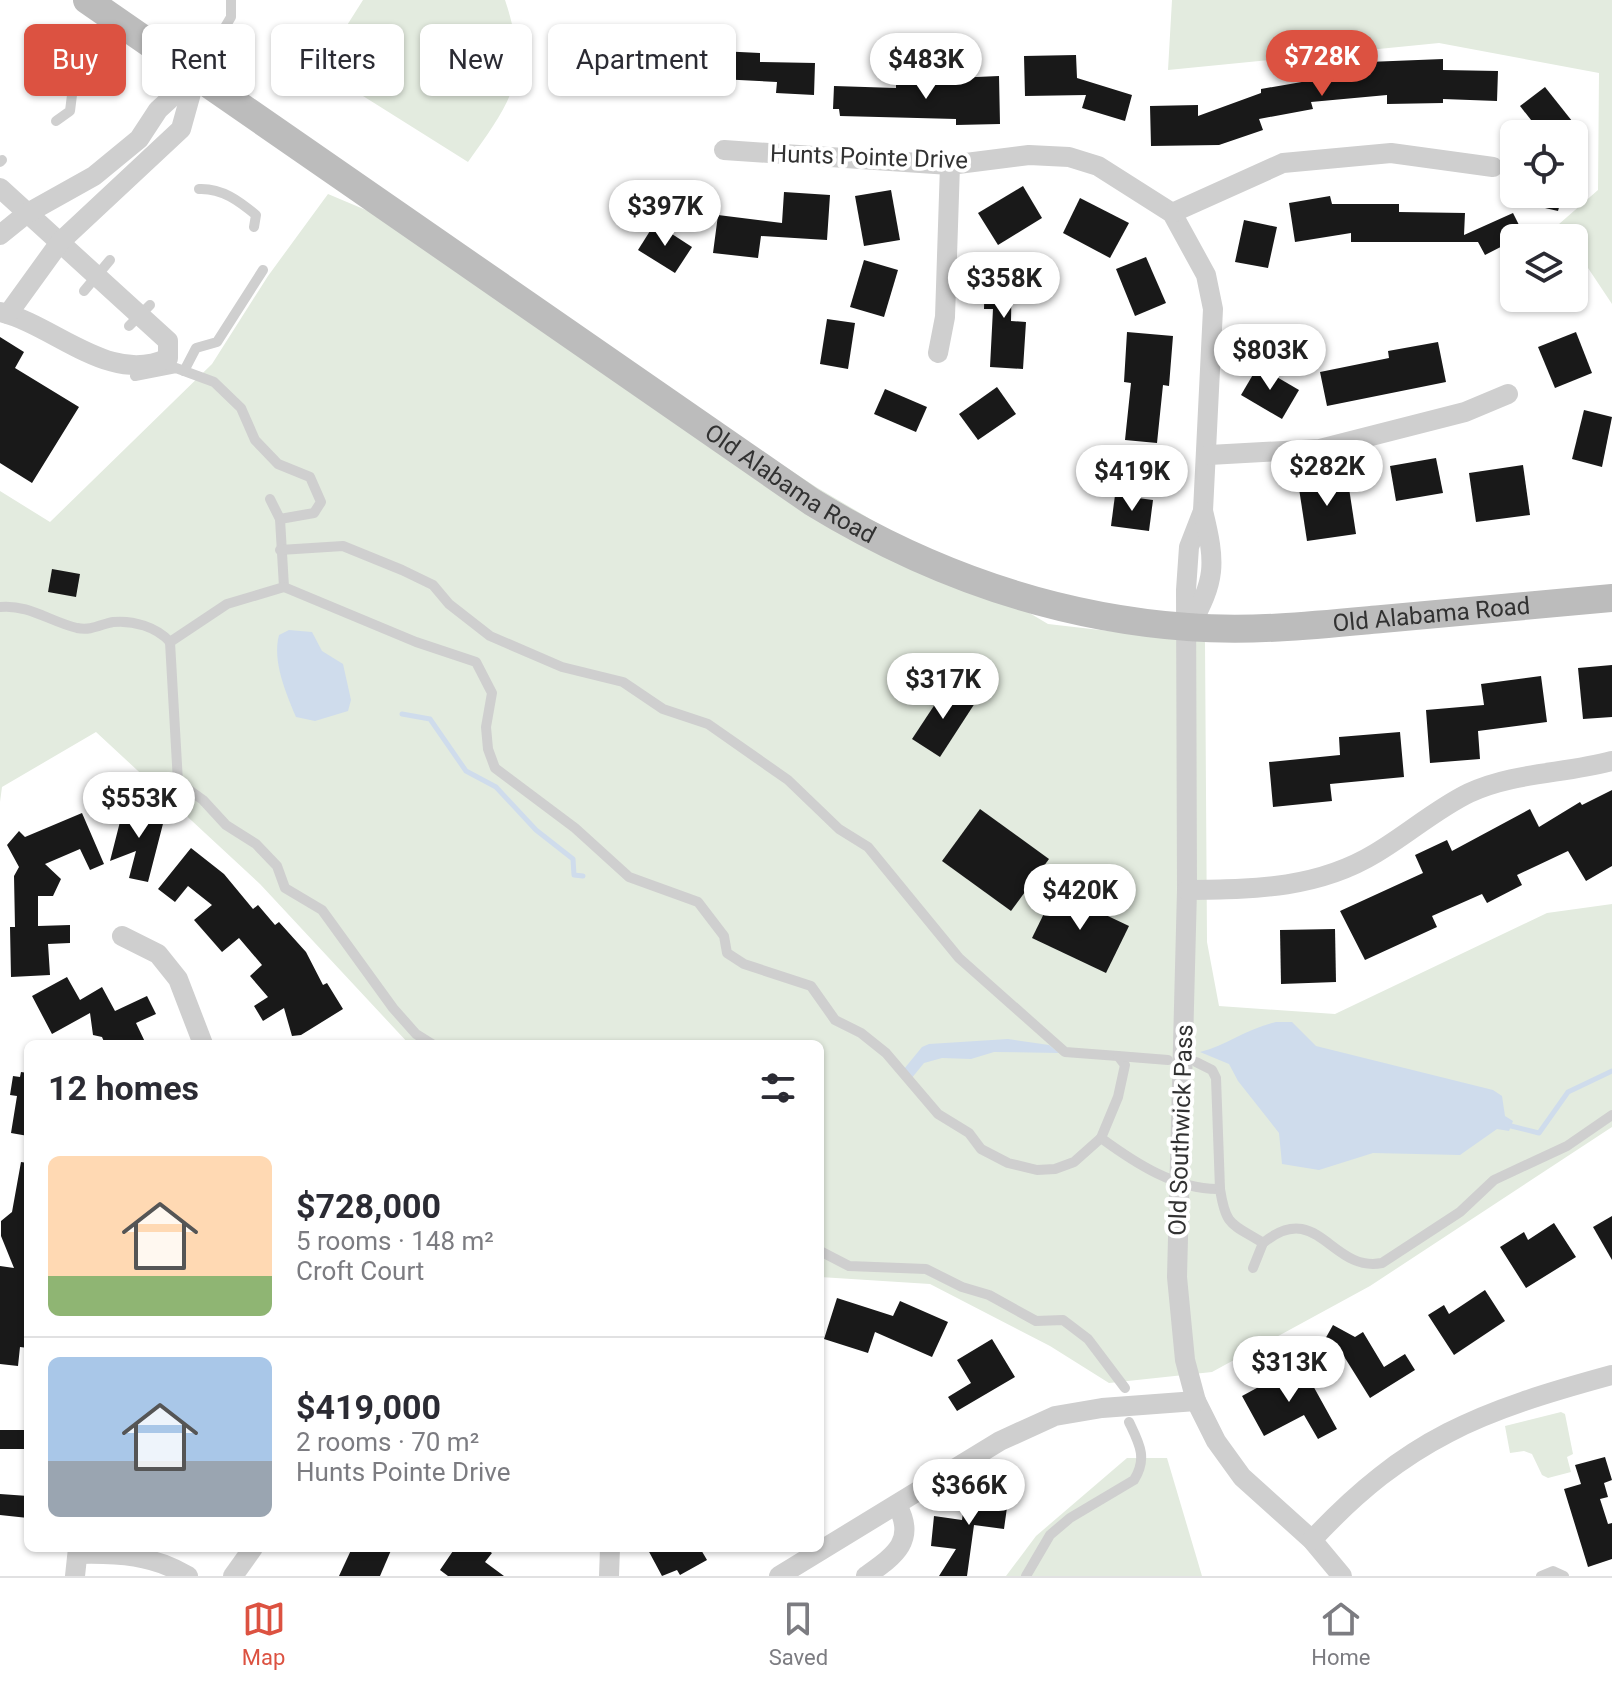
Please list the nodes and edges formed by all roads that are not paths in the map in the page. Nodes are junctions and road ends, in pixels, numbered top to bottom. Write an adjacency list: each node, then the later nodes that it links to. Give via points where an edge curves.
1 (87, 0): 4 (main road, Old Alabama Road)
2 (231, 0): 3 (lane)
3 (227, 24)
4 (142, 38)
5 (72, 96): 9 (lane, via 70,111)
6 (173, 96): 13 (street, via 139,139)
7 (190, 96): 16 (street, via 181,129)
8 (227, 96): 37 (main road, Old Alabama Road, via 854,528 966,580 1040,604)
9 (56, 121)
10 (724, 150): 11 (street, Hunts Pointe Drive)
11 (950, 165): 17 (street, Hunts Pointe Drive, via 1029,155 1069,157 1098,166); 26 (street, via 945,317)
12 (1493, 167): 17 (street, via 1391,153 1283,163)
13 (94, 176): 16 (lane); 18 (street)
14 (0, 188): 18 (street)
15 (199, 189): 19 (lane, via 213,188 239,201 256,215)
16 (110, 196): 21 (street)
17 (1172, 213): 30 (street, Hunts Pointe Drive, via 1206,275 1213,309)
18 (26, 214): 20 (street); 21 (street)
19 (254, 227)
20 (0, 235)
21 (60, 242): 24 (street); 25 (street)
22 (110, 260): 24 (lane)
23 (263, 270): 27 (lane, via 217,342 196,348)
24 (89, 283): 25 (street, via 168,341 168,358 155,365 114,355 60,330)
25 (4, 313)
26 (938, 353)
27 (184, 371): 28 (lane); 32 (lane, via 214,382 241,408 255,440 278,464 310,477 321,502 314,513)
28 (135, 376)
29 (1508, 394): 30 (street, via 1465,412 1320,449)
30 (1209, 455): 37 (street, Hunts Pointe Drive, via 1203,511 1212,548 1209,593)
31 (270, 499): 32 (lane)
32 (280, 519): 33 (lane)
33 (280, 550): 34 (lane); 44 (lane, via 343,546 402,570 433,585 490,636 562,667 623,682 656,705 695,717 743,745 839,829 868,847 959,958 1065,1052)
34 (284, 587): 38 (lane, via 227,604); 48 (lane, via 476,662 492,693 486,727 495,768 629,877 698,902 724,936 727,953 744,964 811,986 835,1020 861,1033 898,1066 938,1114 969,1133 981,1149 1037,1170 1074,1162)
35 (1612, 598): 37 (main road, Old Alabama Road, via 1292,627)
36 (0, 607): 38 (lane, via 27,608 80,629 131,623 160,630)
37 (1189, 628): 40 (street, Old Southwick Pass)
38 (170, 642): 43 (lane, via 178,782 256,844 277,866 285,888 322,910 393,1008)
39 (1612, 761): 40 (street, via 1512,778 1471,792 1375,854 1331,874 1270,889)
40 (1187, 890): 49 (street, Old Southwick Pass)
41 (122, 936): 42 (street, via 158,954 178,979)
42 (201, 1040)
43 (426, 1040)
44 (1118, 1056): 45 (lane); 48 (lane, via 1125,1065)
45 (1168, 1060)
46 (1196, 1062): 50 (lane, via 1216,1078)
47 (1612, 1115): 51 (lane, via 1567,1146 1494,1180 1460,1212 1382,1263 1351,1260 1310,1230 1273,1235)
48 (1101, 1138): 49 (lane, via 1146,1170)
49 (1180, 1180): 50 (lane); 56 (street, Old Southwick Pass, via 1177,1277 1185,1360)
50 (1220, 1189): 51 (lane, via 1222,1212)
51 (1263, 1243): 53 (lane)
52 (824, 1253): 55 (lane, via 849,1266 926,1269 1036,1321 1063,1320 1088,1339)
53 (1253, 1268)
54 (1612, 1375): 59 (street, via 1483,1414 1427,1441 1366,1486)
55 (1125, 1388)
56 (1196, 1401): 58 (street, via 1055,1416 1000,1441); 59 (street, Old Southwick Pass, via 1242,1477)
57 (1129, 1422): 72 (lane, via 1143,1452 1134,1480 1050,1535)
58 (897, 1505): 60 (street); 71 (street, via 904,1543)
59 (1312, 1540): 73 (street, Old Southwick Pass)
60 (824, 1549)
61 (78, 1552): 66 (street)
62 (98, 1552): 67 (street, via 152,1559)
63 (250, 1552): 68 (street)
64 (610, 1552): 69 (street)
65 (819, 1552): 70 (street)
66 (75, 1576)
67 (188, 1576)
68 (233, 1576)
69 (609, 1576)
70 (779, 1576)
71 (866, 1576)
72 (1026, 1576)
73 (1342, 1576)
74 (1541, 1576): 75 (lane, via 1553,1571)
75 (1564, 1576)

